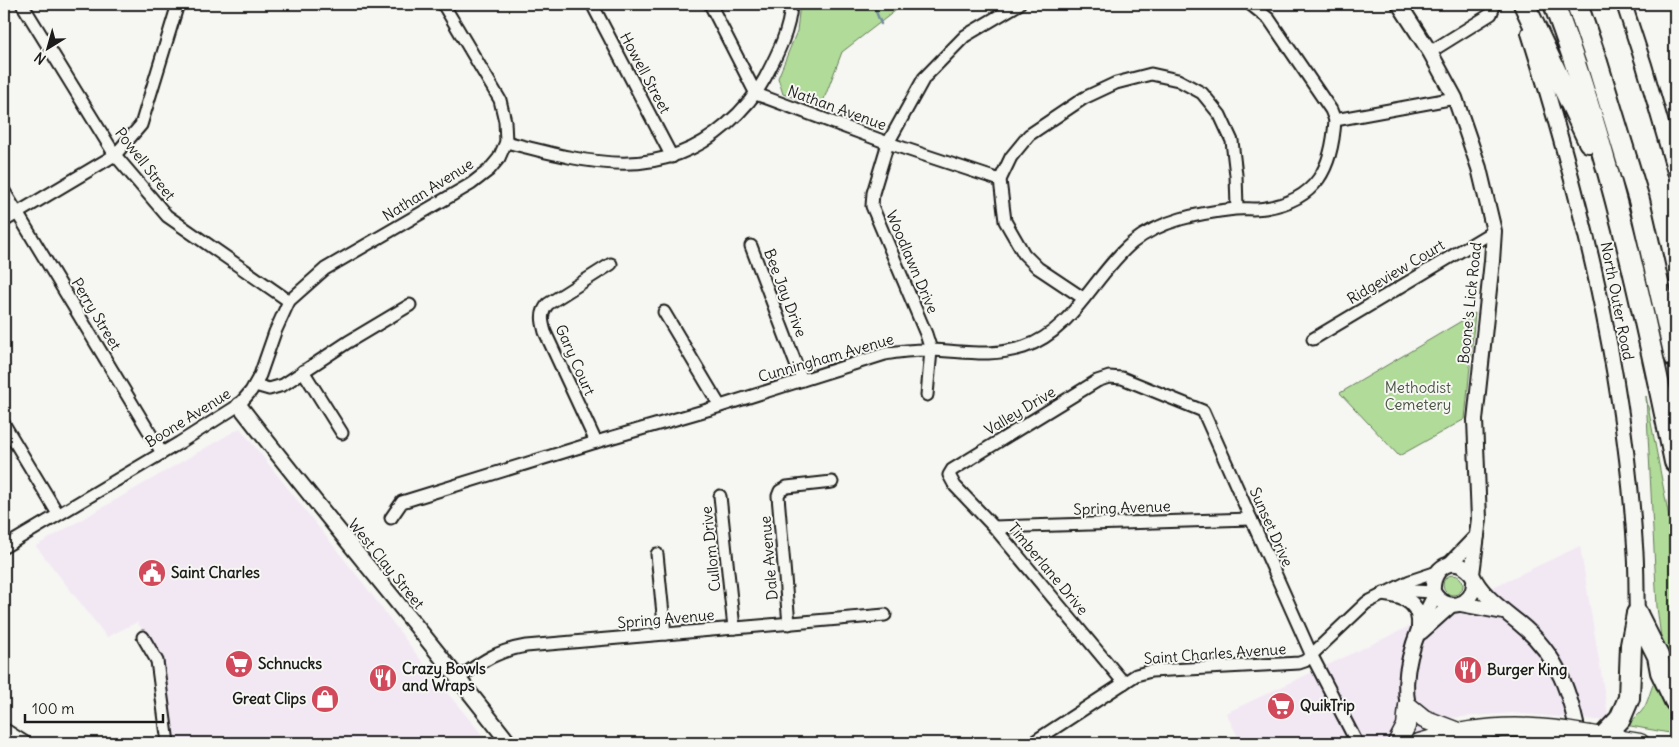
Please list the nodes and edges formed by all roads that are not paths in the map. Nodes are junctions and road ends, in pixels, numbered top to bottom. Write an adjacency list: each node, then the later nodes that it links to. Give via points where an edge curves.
1 (22, 4): 22 (street, Powell Street)
2 (178, 4): 22 (street, via 141,124)
3 (443, 4): 20 (street, via 500,100 506,121)
4 (592, 4): 23 (street, Howell Street)
5 (710, 4): 17 (street)
6 (791, 4): 17 (street, via 791,14 777,55)
7 (1019, 4): 21 (street, Woodlawn Drive, via 965,36 924,78)
8 (1250, 4): 19 (street, via 1269,19)
9 (1400, 4): 16 (street, Boone's Lick Road)
10 (1520, 4): 72 (street, North Outer Road, via 1557,121 1590,250 1611,351 1633,514)
11 (1524, 4): 27 (highway)
12 (1554, 4): 27 (highway)
13 (1577, 4): 34 (highway, via 1620,134)
14 (1624, 4): 24 (street)
15 (1494, 8): 16 (street, via 1491,14)
16 (1430, 52): 18 (street, Boone's Lick Road)
17 (756, 94): 21 (street, Nathan Avenue); 23 (street, via 719,131)
18 (1455, 98): 19 (street); 31 (street, Boone's Lick Road, via 1479,168)
19 (1335, 120): 28 (street, Cunningham Avenue, via 1332,151 1325,170 1302,196 1264,209)
20 (506, 142): 23 (street, via 614,164); 36 (street, Nathan Avenue, via 489,170 471,184 325,269)
21 (888, 143): 25 (street, Nathan Avenue); 41 (street, Woodlawn Drive, via 872,206)
22 (115, 155): 29 (street); 36 (street, Powell Street, via 167,216)
23 (672, 157)
24 (1675, 172)
25 (1000, 180): 28 (street, via 1011,157 1029,135 1084,98 1116,83 1151,74 1178,80 1202,93 1220,115 1232,141); 35 (street, via 1005,221 1024,254 1038,268)
26 (4, 191): 29 (street, Perry Street)
27 (1616, 198): 54 (highway)
28 (1238, 208): 35 (street, Cunningham Avenue, via 1180,219 1134,242)
29 (17, 213): 30 (street); 53 (street, Perry Street)
30 (4, 222)
31 (1494, 231): 40 (street, Ridgeview Court); 62 (street, Boone's Lick Road, via 1475,420)
32 (751, 246): 45 (street, Bee Jay Drive)
33 (611, 264): 52 (street, Gary Court, via 548,304 542,316 545,332)
34 (1662, 296): 39 (highway); 42 (highway)
35 (1083, 298): 41 (street, Cunningham Avenue, via 1050,334 1025,346 982,354)
36 (289, 301): 46 (street, Nathan Avenue)
37 (410, 305): 43 (street)
38 (664, 312): 49 (street)
39 (1675, 327)
40 (1313, 339)
41 (931, 350): 45 (street, Cunningham Avenue, via 885,354); 47 (street)
42 (1675, 357)
43 (303, 371): 46 (street, via 276,387); 51 (street)
44 (1109, 376): 55 (street, Valley Drive, via 952,470); 60 (street, Sunset Drive, via 1122,378 1202,411)
45 (802, 380): 49 (street, Cunningham Avenue)
46 (255, 385): 48 (street, Boone Avenue)
47 (928, 395)
48 (239, 405): 53 (street, Boone Avenue); 80 (street, West Clay Street, via 337,531)
49 (720, 406): 52 (street, Cunningham Avenue)
50 (4, 424): 58 (street)
51 (342, 433)
52 (596, 442): 59 (street, Cunningham Avenue, via 402,502)
53 (162, 453): 58 (street, Boone Avenue)
54 (1675, 462)
55 (949, 475): 61 (street, Timberlane Drive, via 954,486)
56 (832, 482): 74 (street, Dale Avenue, via 787,488 778,496)
57 (720, 496): 75 (street, Cullom Drive)
58 (58, 514): 63 (street, Boone Avenue)
59 (391, 518)
60 (1251, 519): 61 (street, Spring Avenue); 79 (street, Sunset Drive)
61 (994, 527): 81 (street, Timberlane Drive)
62 (1477, 536): 65 (street); 67 (street, Boone's Lick Road)
63 (4, 547)
64 (657, 554): 76 (street)
65 (1450, 564): 66 (street); 67 (street, via 1462,566)
66 (1437, 572): 68 (street, Saint Charles Avenue); 69 (street, via 1433,582)
67 (1473, 578): 70 (street, via 1470,597); 71 (street)
68 (1390, 592): 69 (street); 77 (street, via 1410,602 1418,615); 79 (street, Saint Charles Avenue, via 1366,603)
69 (1434, 594): 70 (street, via 1441,602); 77 (street)
70 (1456, 605): 71 (street); 77 (street)
71 (1505, 612): 86 (street, via 1530,632 1553,660 1568,691 1574,714)
72 (1637, 614): 82 (highway); 86 (highway, via 1631,645 1629,698 1620,719)
73 (885, 615): 74 (street, Spring Avenue)
74 (789, 624): 75 (street, Spring Avenue)
75 (734, 628): 76 (street, Spring Avenue)
76 (665, 634): 80 (street, Spring Avenue, via 509,649 490,656)
77 (1418, 634): 83 (street, via 1407,672)
78 (143, 637): 88 (street, via 157,661)
79 (1312, 656): 81 (street, Saint Charles Avenue, via 1298,663 1151,671); 91 (street, Sunset Drive)
80 (459, 678): 89 (street, West Clay Street)
81 (1124, 683): 90 (street, Saint Charles Avenue)
82 (1675, 700)
83 (1408, 706): 85 (main road, via 1424,719); 92 (main road, via 1406,726)
84 (4, 729): 87 (street)
85 (1458, 732): 86 (main road, bridge, via 1505,726 1565,731); 93 (main road)
86 (1591, 738): 94 (main road)
87 (26, 743)
88 (168, 743)
89 (509, 743)
90 (1032, 743)
91 (1357, 743)
92 (1397, 743)
93 (1419, 743)
94 (1640, 743)

